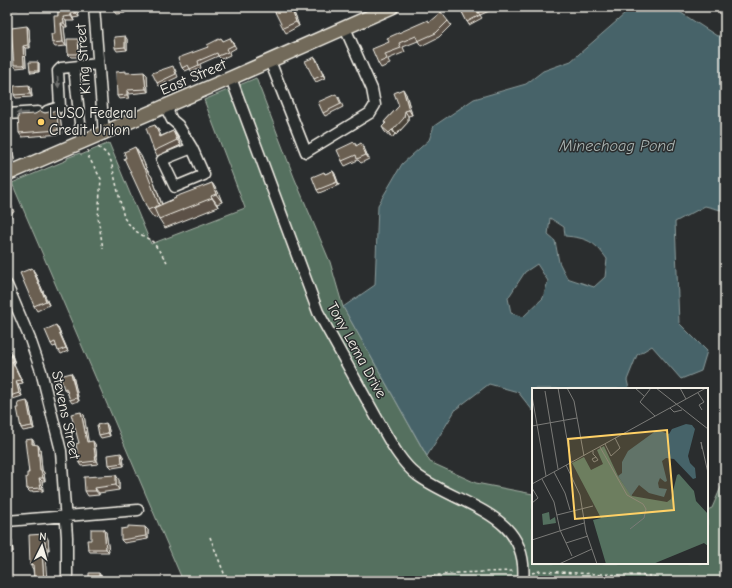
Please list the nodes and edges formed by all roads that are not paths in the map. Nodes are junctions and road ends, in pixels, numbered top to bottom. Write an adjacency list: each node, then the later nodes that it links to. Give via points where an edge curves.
1 (94, 7): 5 (street, King Street)
2 (392, 7): 3 (main road, East Street)
3 (345, 28): 4 (main road, East Street); 4 (street, via 372,89 375,105 370,113 306,152)
4 (270, 61): 7 (main road, East Street)
5 (98, 64): 6 (street); 10 (street, King Street)
6 (74, 67): 9 (street, one-way to 9, via 58,70 60,107); 11 (street)
7 (231, 78): 8 (main road, East Street); 19 (street, Tony Lema Drive, via 318,312 395,450 410,468 428,483 505,525 517,541 524,564)
8 (170, 106): 10 (main road, East Street); 12 (street, via 175,110 178,125)
9 (7, 114)
10 (104, 134): 11 (main road, East Street)
11 (89, 145): 14 (main road, East Street)
12 (192, 148)
13 (7, 151): 14 (street)
14 (8, 174)
15 (7, 285): 17 (street, Stevens Street, via 30,339 49,398 61,451)
16 (138, 510): 17 (street)
17 (65, 515): 18 (street); 20 (street, Stevens Street)
18 (7, 521)
19 (523, 578)
20 (67, 581)

